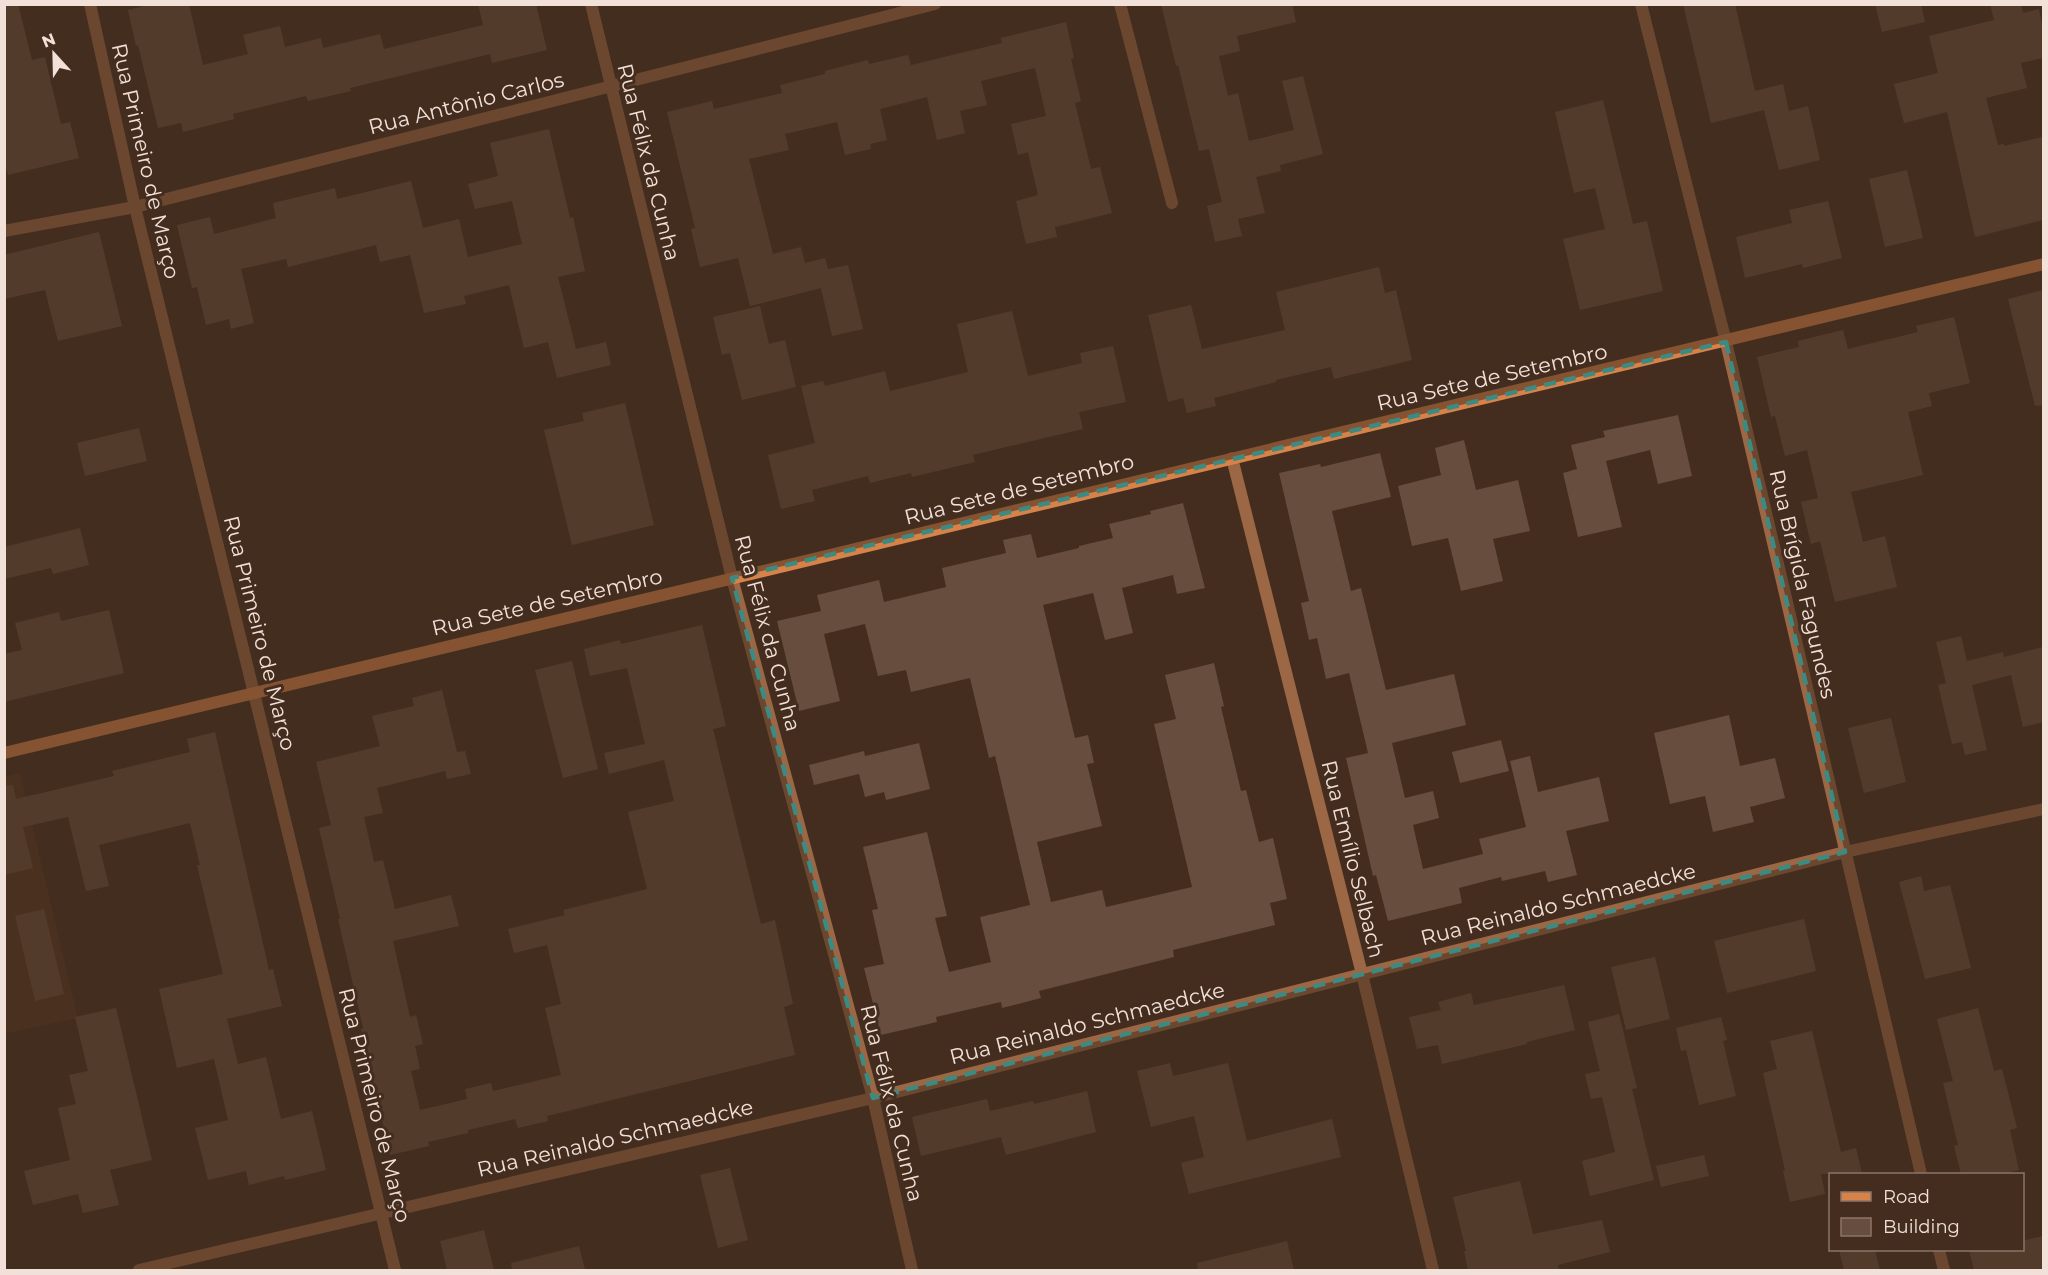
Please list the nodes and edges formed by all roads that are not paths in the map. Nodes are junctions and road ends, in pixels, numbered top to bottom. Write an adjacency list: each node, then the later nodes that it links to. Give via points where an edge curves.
1 (90, 4): 8 (street, Rua Primeiro de Março)
2 (591, 4): 6 (street, Rua Félix da Cunha)
3 (935, 4): 6 (street, Rua Antônio Carlos)
4 (1120, 4): 7 (street)
5 (1641, 4): 11 (street, Rua Brígida Fagundes)
6 (610, 87): 8 (street, Rua Antônio Carlos); 13 (street, Rua Félix da Cunha)
7 (1172, 203)
8 (135, 207): 9 (street, Rua Antônio Carlos); 14 (street, Rua Primeiro de Março)
9 (4, 231)
10 (2043, 264): 11 (main road, Rua Sete de Setembro)
11 (1726, 342): 12 (main road, Rua Sete de Setembro); 17 (street, Rua Brígida Fagundes)
12 (1232, 458): 13 (main road, Rua Sete de Setembro); 18 (street, Rua Emílio Selbach)
13 (732, 578): 14 (main road, Rua Sete de Setembro); 19 (street, Rua Félix da Cunha)
14 (254, 692): 15 (main road, Rua Sete de Setembro); 21 (street, Rua Primeiro de Março)
15 (4, 753)
16 (2043, 808): 17 (street, Rua Reinaldo Schmaedcke)
17 (1845, 852): 18 (street, Rua Reinaldo Schmaedcke); 20 (street, Rua Brígida Fagundes)
18 (1362, 974): 19 (street, Rua Reinaldo Schmaedcke); 26 (street, Rua Emílio Selbach)
19 (873, 1098): 21 (street, Rua Reinaldo Schmaedcke); 25 (street, Rua Félix da Cunha)
20 (1921, 1173)
21 (381, 1214): 23 (street, Rua Reinaldo Schmaedcke); 24 (street, Rua Primeiro de Março)
22 (1939, 1251): 27 (street)
23 (139, 1270)
24 (395, 1270)
25 (912, 1270)
26 (1433, 1270)
27 (1944, 1270)

